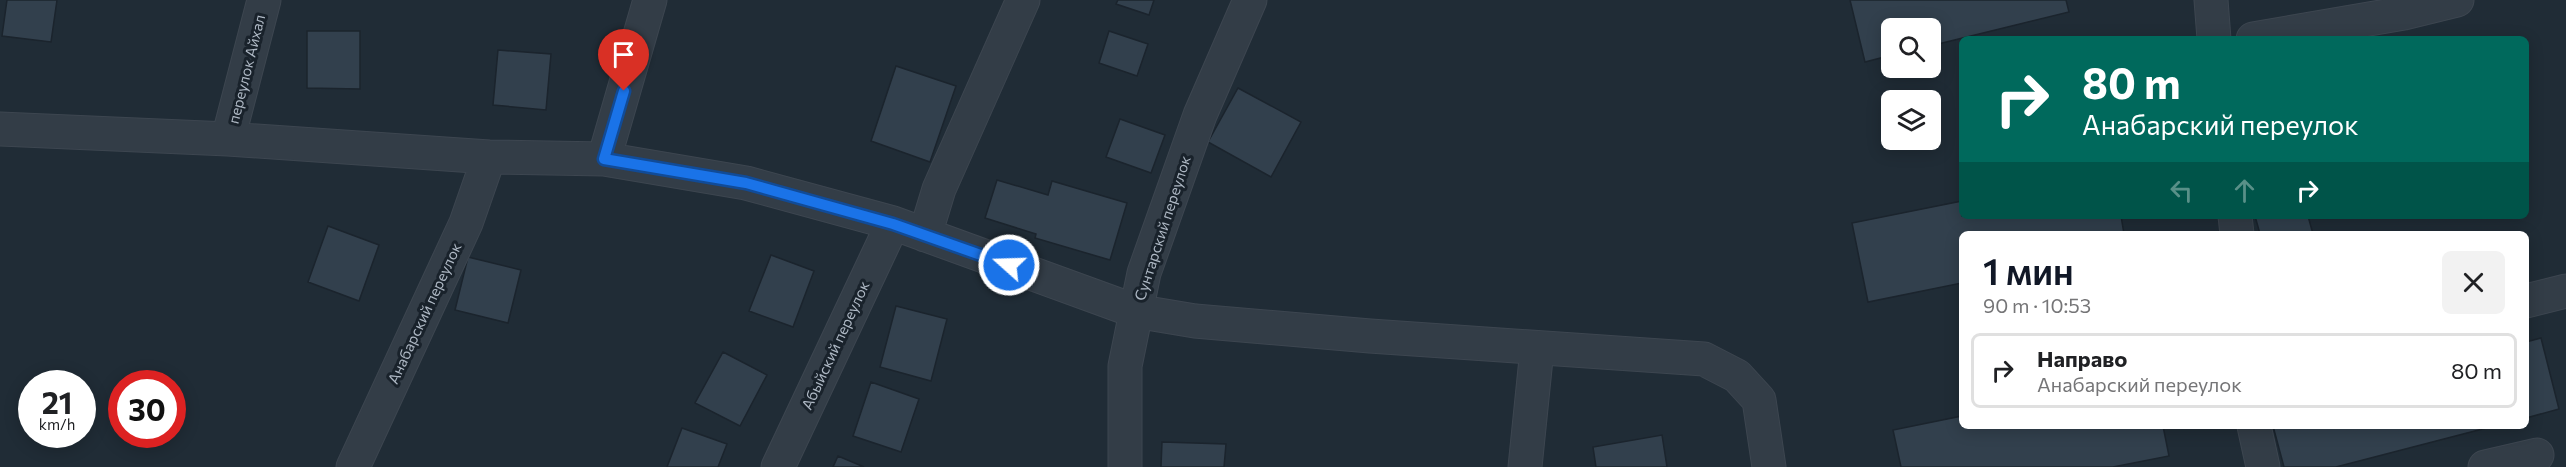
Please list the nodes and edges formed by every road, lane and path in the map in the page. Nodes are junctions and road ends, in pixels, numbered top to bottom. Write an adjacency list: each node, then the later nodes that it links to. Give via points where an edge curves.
1 (264, 0): 10 (street, переулок Айхал)
2 (650, 0): 12 (street)
3 (1023, 0): 14 (street, via 939,189)
4 (1250, 0): 17 (street, Сунтарский переулок, via 1200,115 1157,232)
5 (2211, 0): 7 (street)
6 (2457, 0): 8 (street)
7 (2214, 36)
8 (2270, 36)
9 (0, 129): 10 (street)
10 (228, 139): 11 (street)
11 (489, 157): 12 (street); 21 (street, Анабарский переулок, via 466,223)
12 (604, 159): 13 (street, via 746,183)
13 (893, 224): 14 (street); 22 (street, Абыйский переулок)
14 (925, 235): 17 (street)
15 (2566, 291): 16 (street)
16 (2529, 300)
17 (1135, 311): 18 (street, via 1195,321); 23 (street, Сунтарский переулок, via 1125,366)
18 (1537, 349): 24 (street); 25 (street, via 1704,359 1737,376 1759,400)
19 (2255, 429): 26 (street)
20 (2537, 455): 27 (street)
21 (353, 467)
22 (777, 467)
23 (1125, 467)
24 (1525, 467)
25 (1768, 467)
26 (2262, 467)
27 (2486, 467)

